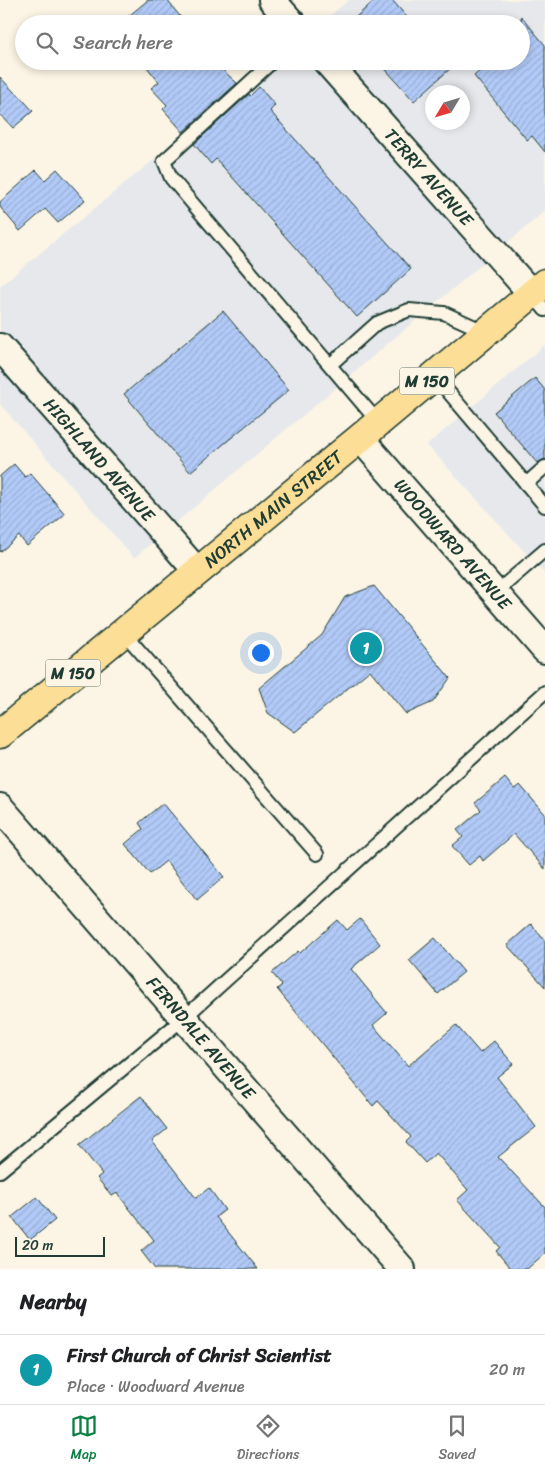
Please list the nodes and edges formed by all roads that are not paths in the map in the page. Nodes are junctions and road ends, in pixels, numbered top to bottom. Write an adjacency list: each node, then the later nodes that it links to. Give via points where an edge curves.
1 (272, 0): 2 (street)
2 (285, 15)
3 (263, 70): 8 (lane, via 164,161 170,178)
4 (334, 70): 5 (street, TERRY AVENUE)
5 (541, 296): 6 (main road, NORTH MAIN STREET / M 150)
6 (486, 332): 8 (lane, via 444,313 408,310 376,323); 9 (main road, NORTH MAIN STREET / M 150)
7 (0, 347): 15 (street, HIGHLAND AVENUE)
8 (330, 365): 10 (lane)
9 (434, 375): 10 (main road, NORTH MAIN STREET / M 150); 12 (lane)
10 (369, 430): 15 (main road, NORTH MAIN STREET / M 150); 16 (street, WOODWARD AVENUE)
11 (545, 467): 12 (lane)
12 (526, 484): 13 (lane)
13 (545, 506)
14 (545, 550): 16 (lane)
15 (197, 571): 17 (main road, NORTH MAIN STREET / M 150)
16 (495, 592): 18 (street, WOODWARD AVENUE)
17 (123, 632): 20 (main road, NORTH MAIN STREET / M 150); 22 (lane)
18 (543, 646)
19 (545, 692): 23 (lane)
20 (0, 734)
21 (0, 808): 23 (street, FERNDALE AVENUE)
22 (317, 854)
23 (184, 1018): 24 (lane); 25 (street, FERNDALE AVENUE)
24 (0, 1171)
25 (402, 1269)

